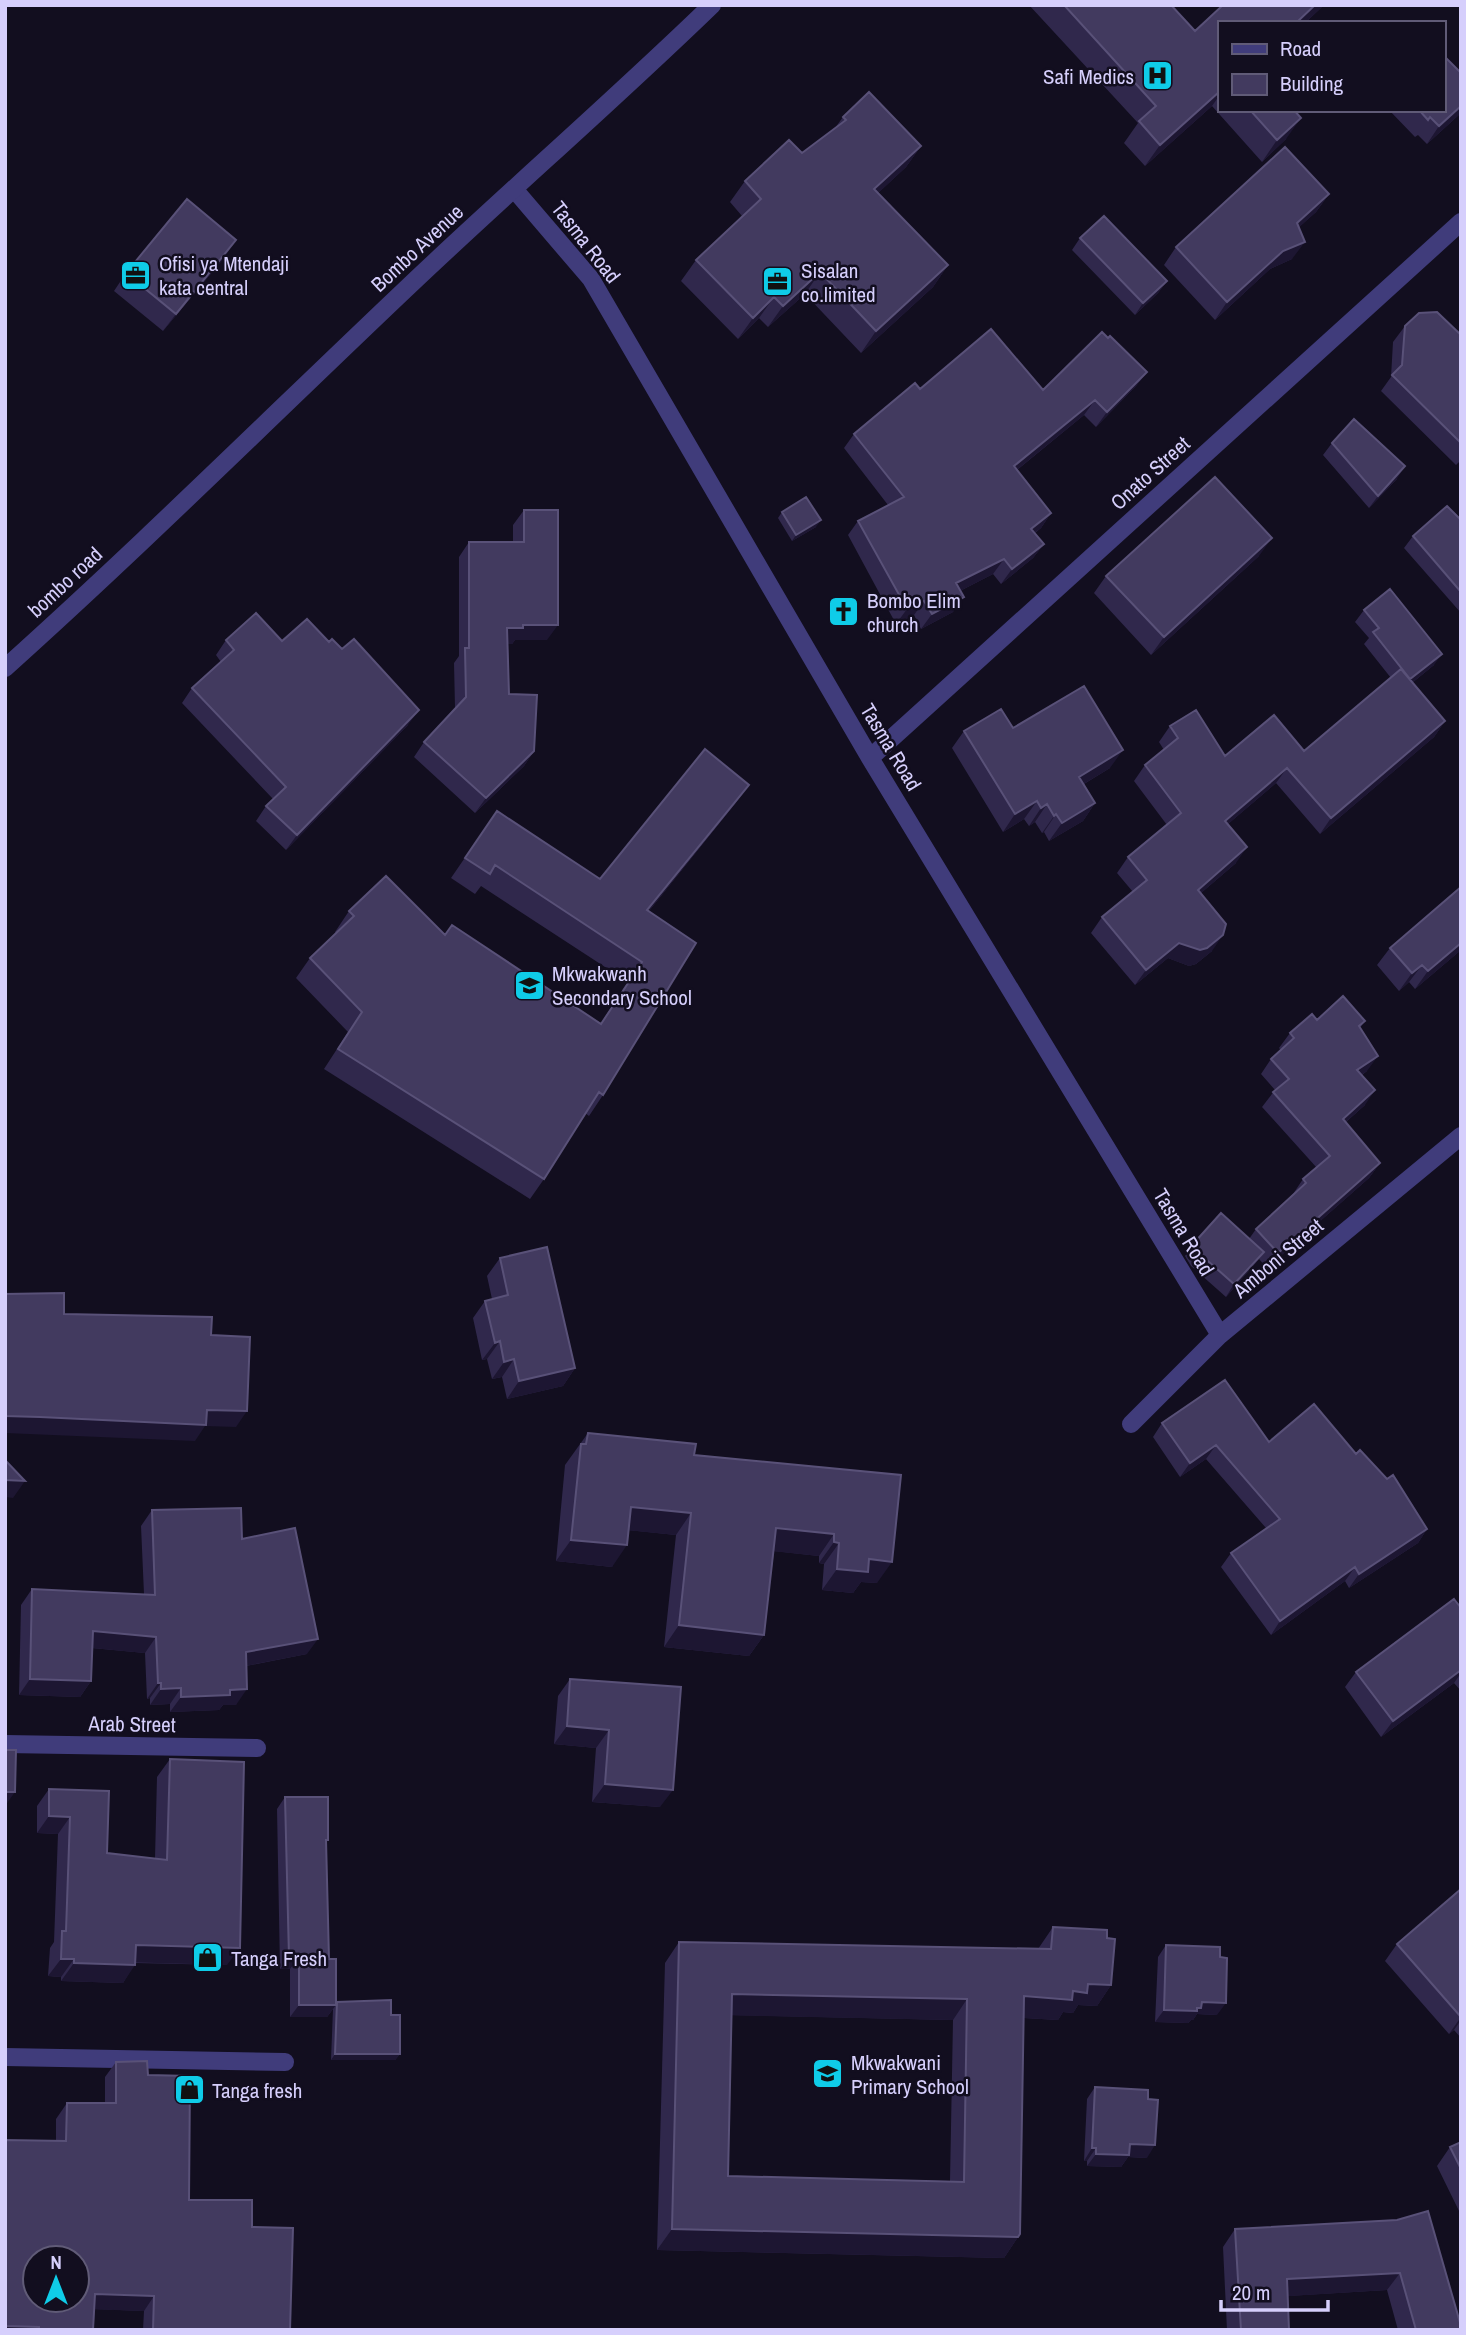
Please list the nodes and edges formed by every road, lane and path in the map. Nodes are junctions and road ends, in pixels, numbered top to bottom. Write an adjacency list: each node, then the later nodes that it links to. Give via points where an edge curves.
1 (712, 5): 2 (street, Bombo Avenue)
2 (514, 189): 4 (street, Bombo Avenue); 6 (street, Tasma Road, via 591,279)
3 (1461, 222): 6 (street, Onato Street)
4 (156, 528): 5 (street, bombo road)
5 (5, 668)
6 (870, 758): 8 (street, Tasma Road)
7 (1461, 1136): 8 (street, Amboni Street)
8 (1220, 1335): 9 (street, Amboni Street)
9 (1131, 1424)
10 (5, 1744): 11 (street, Arab Street)
11 (257, 1748)
12 (5, 2057): 13 (street)
13 (285, 2062)

